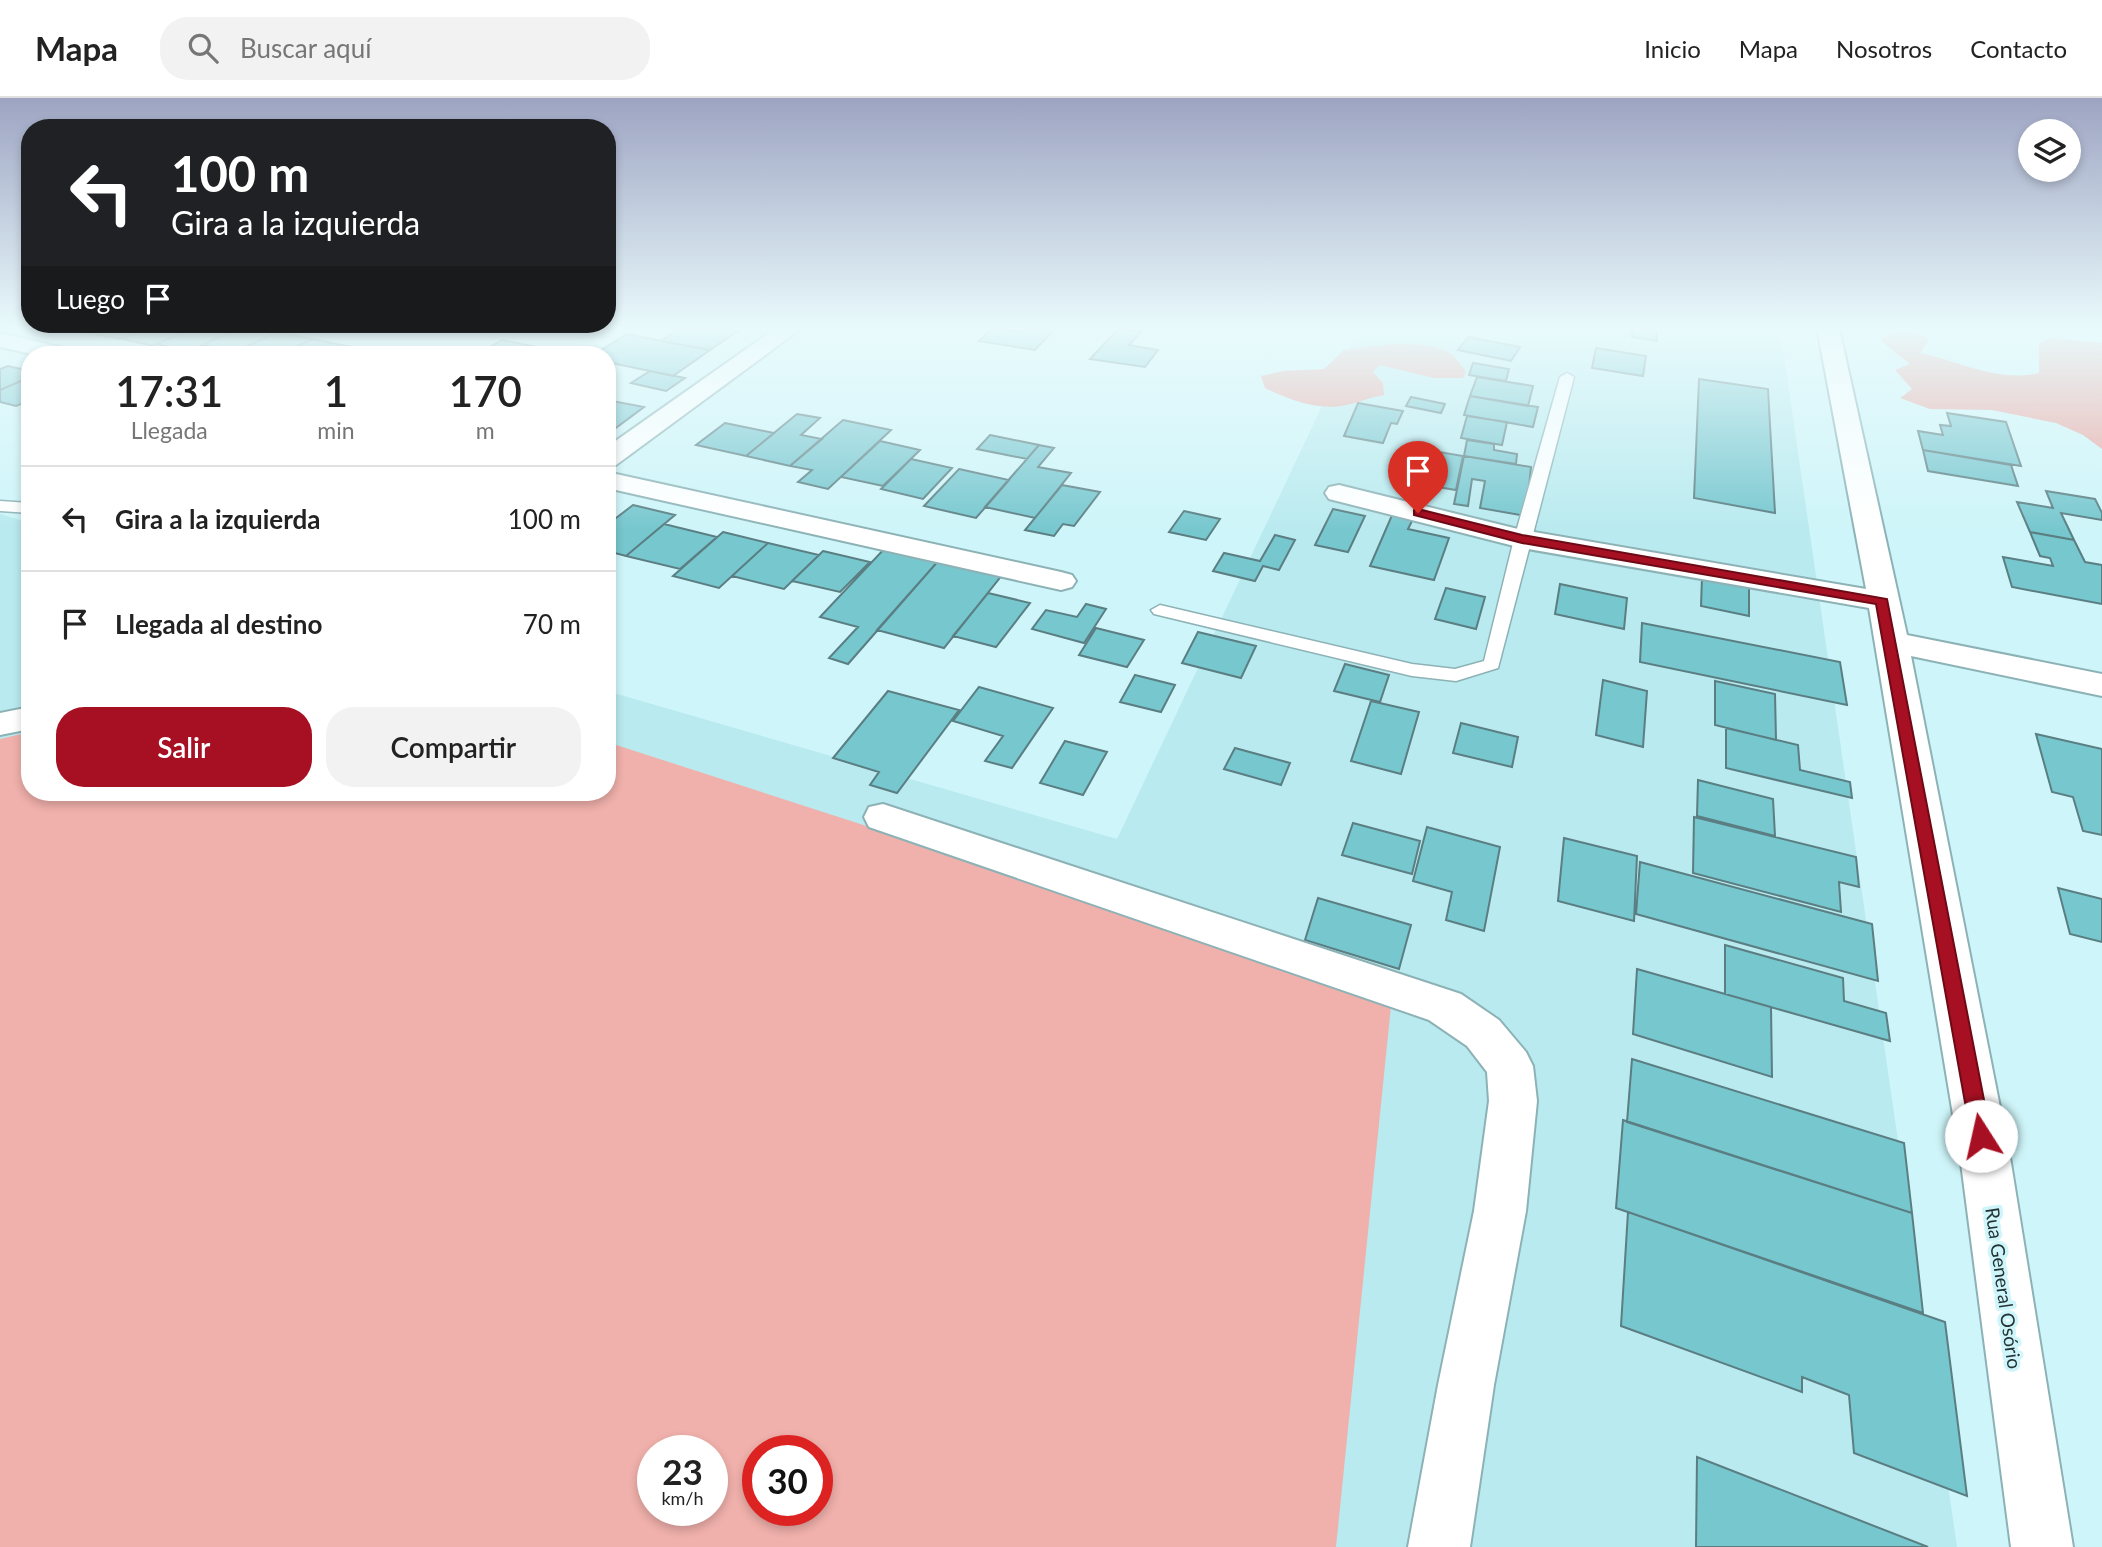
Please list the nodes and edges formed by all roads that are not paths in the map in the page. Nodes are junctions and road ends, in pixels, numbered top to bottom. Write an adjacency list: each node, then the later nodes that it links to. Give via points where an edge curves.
1 (696, 396): 4 (street)
2 (1562, 396): 9 (lane)
3 (1841, 396): 11 (street, Rua General Osório)
4 (616, 453)
5 (616, 482): 10 (street)
6 (1339, 493): 9 (street)
7 (0, 506): 8 (lane)
8 (21, 507)
9 (1522, 539): 11 (street); 12 (lane, via 1492,664 1456,675 1412,670)
10 (1061, 581)
11 (1882, 601): 13 (street, Rua General Osório)
12 (1160, 610)
13 (1892, 642): 14 (street); 19 (street, Rua General Osório, via 1986,1163)
14 (2102, 685)
15 (21, 720): 16 (street)
16 (0, 724)
17 (883, 817): 18 (street, via 1445,1007 1483,1032 1510,1066 1513,1101 1500,1211)
18 (1438, 1547)
19 (2042, 1547)

